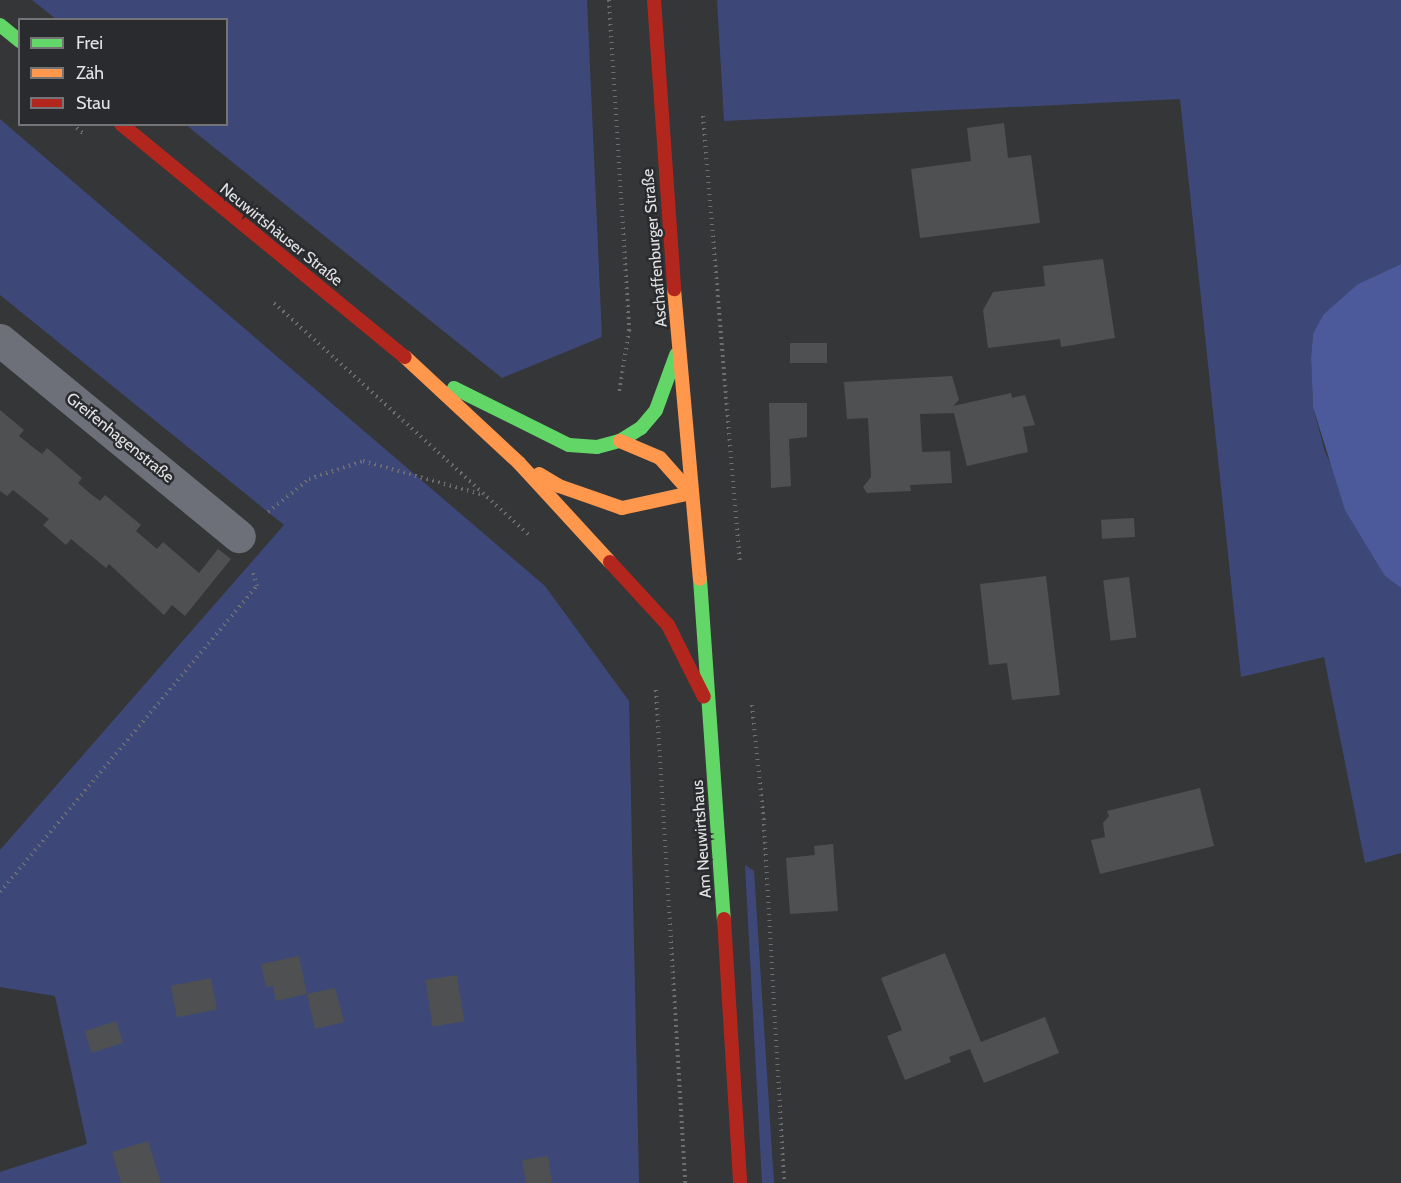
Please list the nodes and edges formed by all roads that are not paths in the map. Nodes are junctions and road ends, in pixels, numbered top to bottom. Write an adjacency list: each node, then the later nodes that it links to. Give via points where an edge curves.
1 (654, 0): 6 (main road, Aschaffenburger Straße)
2 (0, 25): 3 (main road)
3 (18, 39)
4 (123, 126): 7 (main road, Neuwirtshäuser Straße)
5 (0, 340): 11 (street, Greifenhagenstraße)
6 (680, 345): 8 (main road, Neuwirtshäuser Straße, via 656,410 641,428); 10 (main road, Aschaffenburger Straße)
7 (421, 371): 8 (main road, Neuwirtshäuser Straße, via 569,445 597,447); 9 (main road, Neuwirtshäuser Straße)
8 (620, 441): 10 (main road, via 660,458)
9 (519, 463): 10 (main road, Neuwirtshäuser Straße, via 559,486 622,508); 12 (main road, Neuwirtshäuser Straße, via 668,625)
10 (691, 493): 12 (main road, Am Neuwirtshaus)
11 (239, 536)
12 (710, 710): 13 (main road, Am Neuwirtshaus)
13 (740, 1183)

